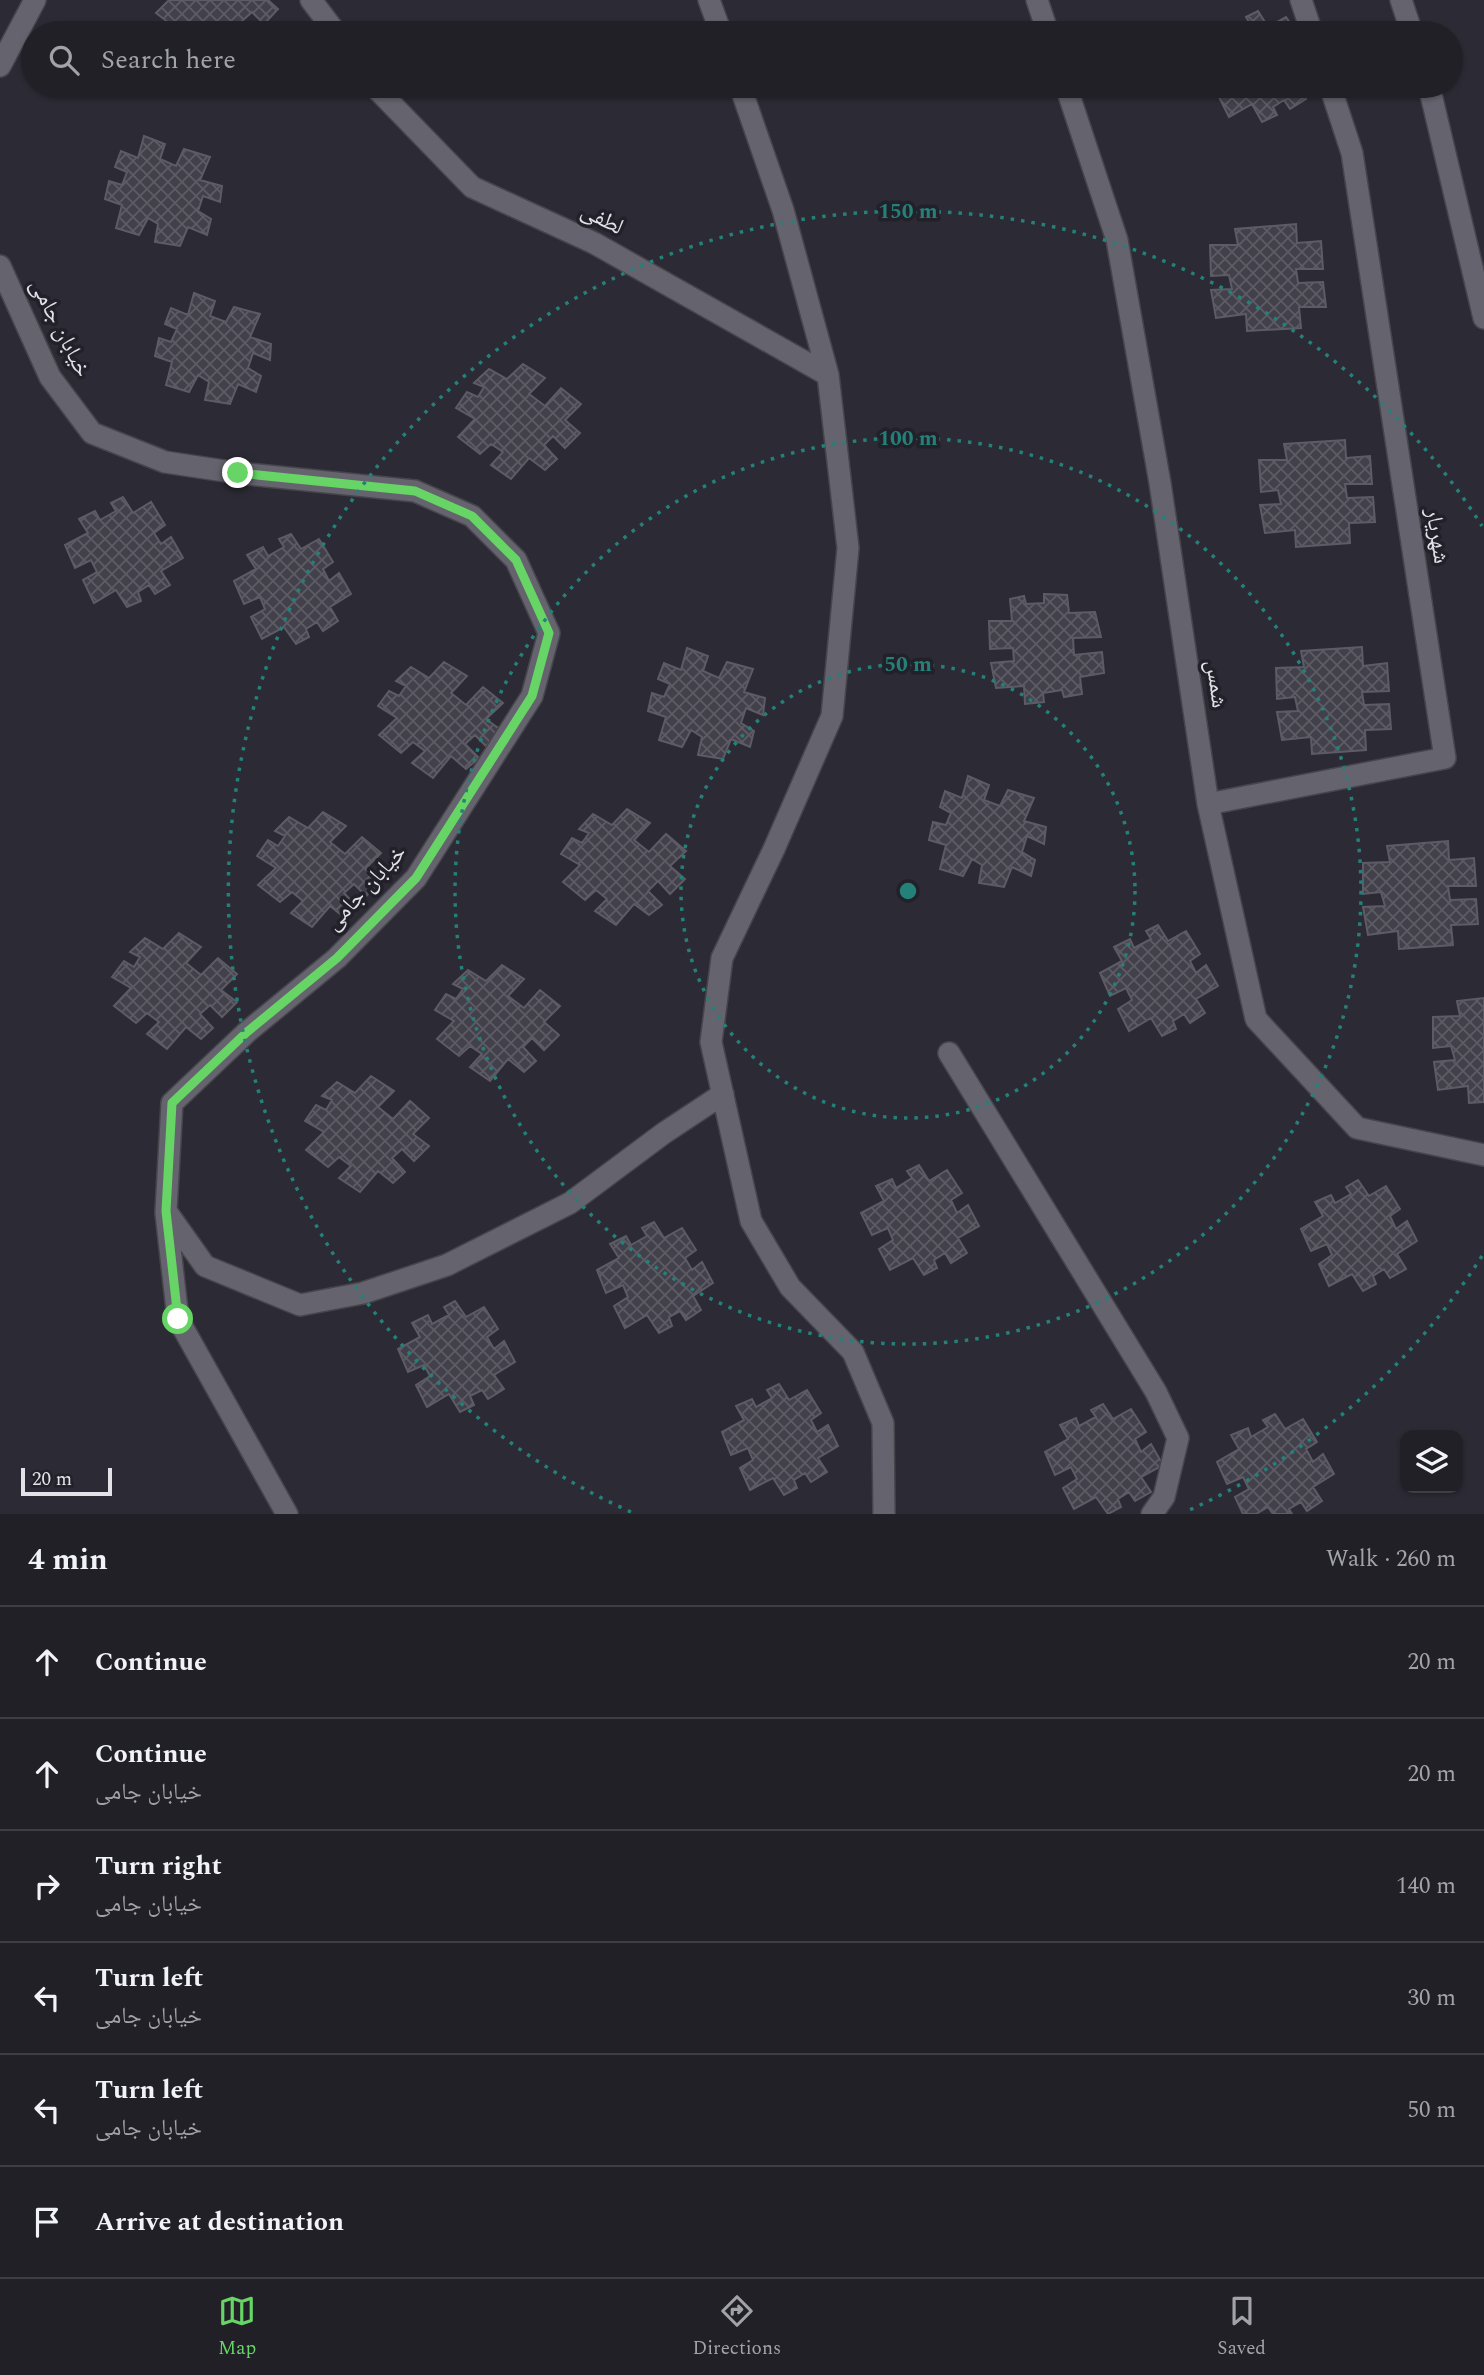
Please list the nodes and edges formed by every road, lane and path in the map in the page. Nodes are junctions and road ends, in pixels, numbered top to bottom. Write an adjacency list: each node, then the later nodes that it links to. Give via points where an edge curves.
1 (35, 0): 7 (street)
2 (312, 0): 8 (street)
3 (709, 0): 9 (street)
4 (1037, 0): 10 (street)
5 (1301, 0): 11 (street)
6 (1401, 0): 12 (street)
7 (24, 21)
8 (327, 21)
9 (717, 21)
10 (1044, 21)
11 (1308, 21)
12 (1408, 21)
13 (21, 26): 14 (street)
14 (0, 66)
15 (386, 98): 22 (street, لطفی, via 472,187 594,243)
16 (744, 98): 22 (street, via 783,210)
17 (1070, 98): 23 (street, شمس, via 1117,240 1160,483)
18 (1334, 98): 23 (street, شهریار, via 1353,153 1445,758)
19 (1432, 98): 21 (street)
20 (0, 266): 27 (street, خیابان جامی, via 50,377 92,433 164,462 415,491 472,516 516,560 549,633 532,696 416,878 337,958 247,1032 172,1103)
21 (1484, 318)
22 (828, 375): 25 (street, via 848,548 832,716 722,958 711,1042)
23 (1208, 804): 26 (street, شمس, via 1256,1019 1357,1128)
24 (949, 1053): 30 (street, via 1156,1392 1178,1438 1164,1497)
25 (723, 1094): 27 (street, via 570,1203 447,1265 363,1293 300,1306 205,1266); 29 (street, via 751,1221 790,1287 853,1352 883,1423)
26 (1484, 1155)
27 (166, 1211): 28 (street, خیابان جامی, via 178,1319)
28 (287, 1514)
29 (884, 1514)
30 (1152, 1514)

